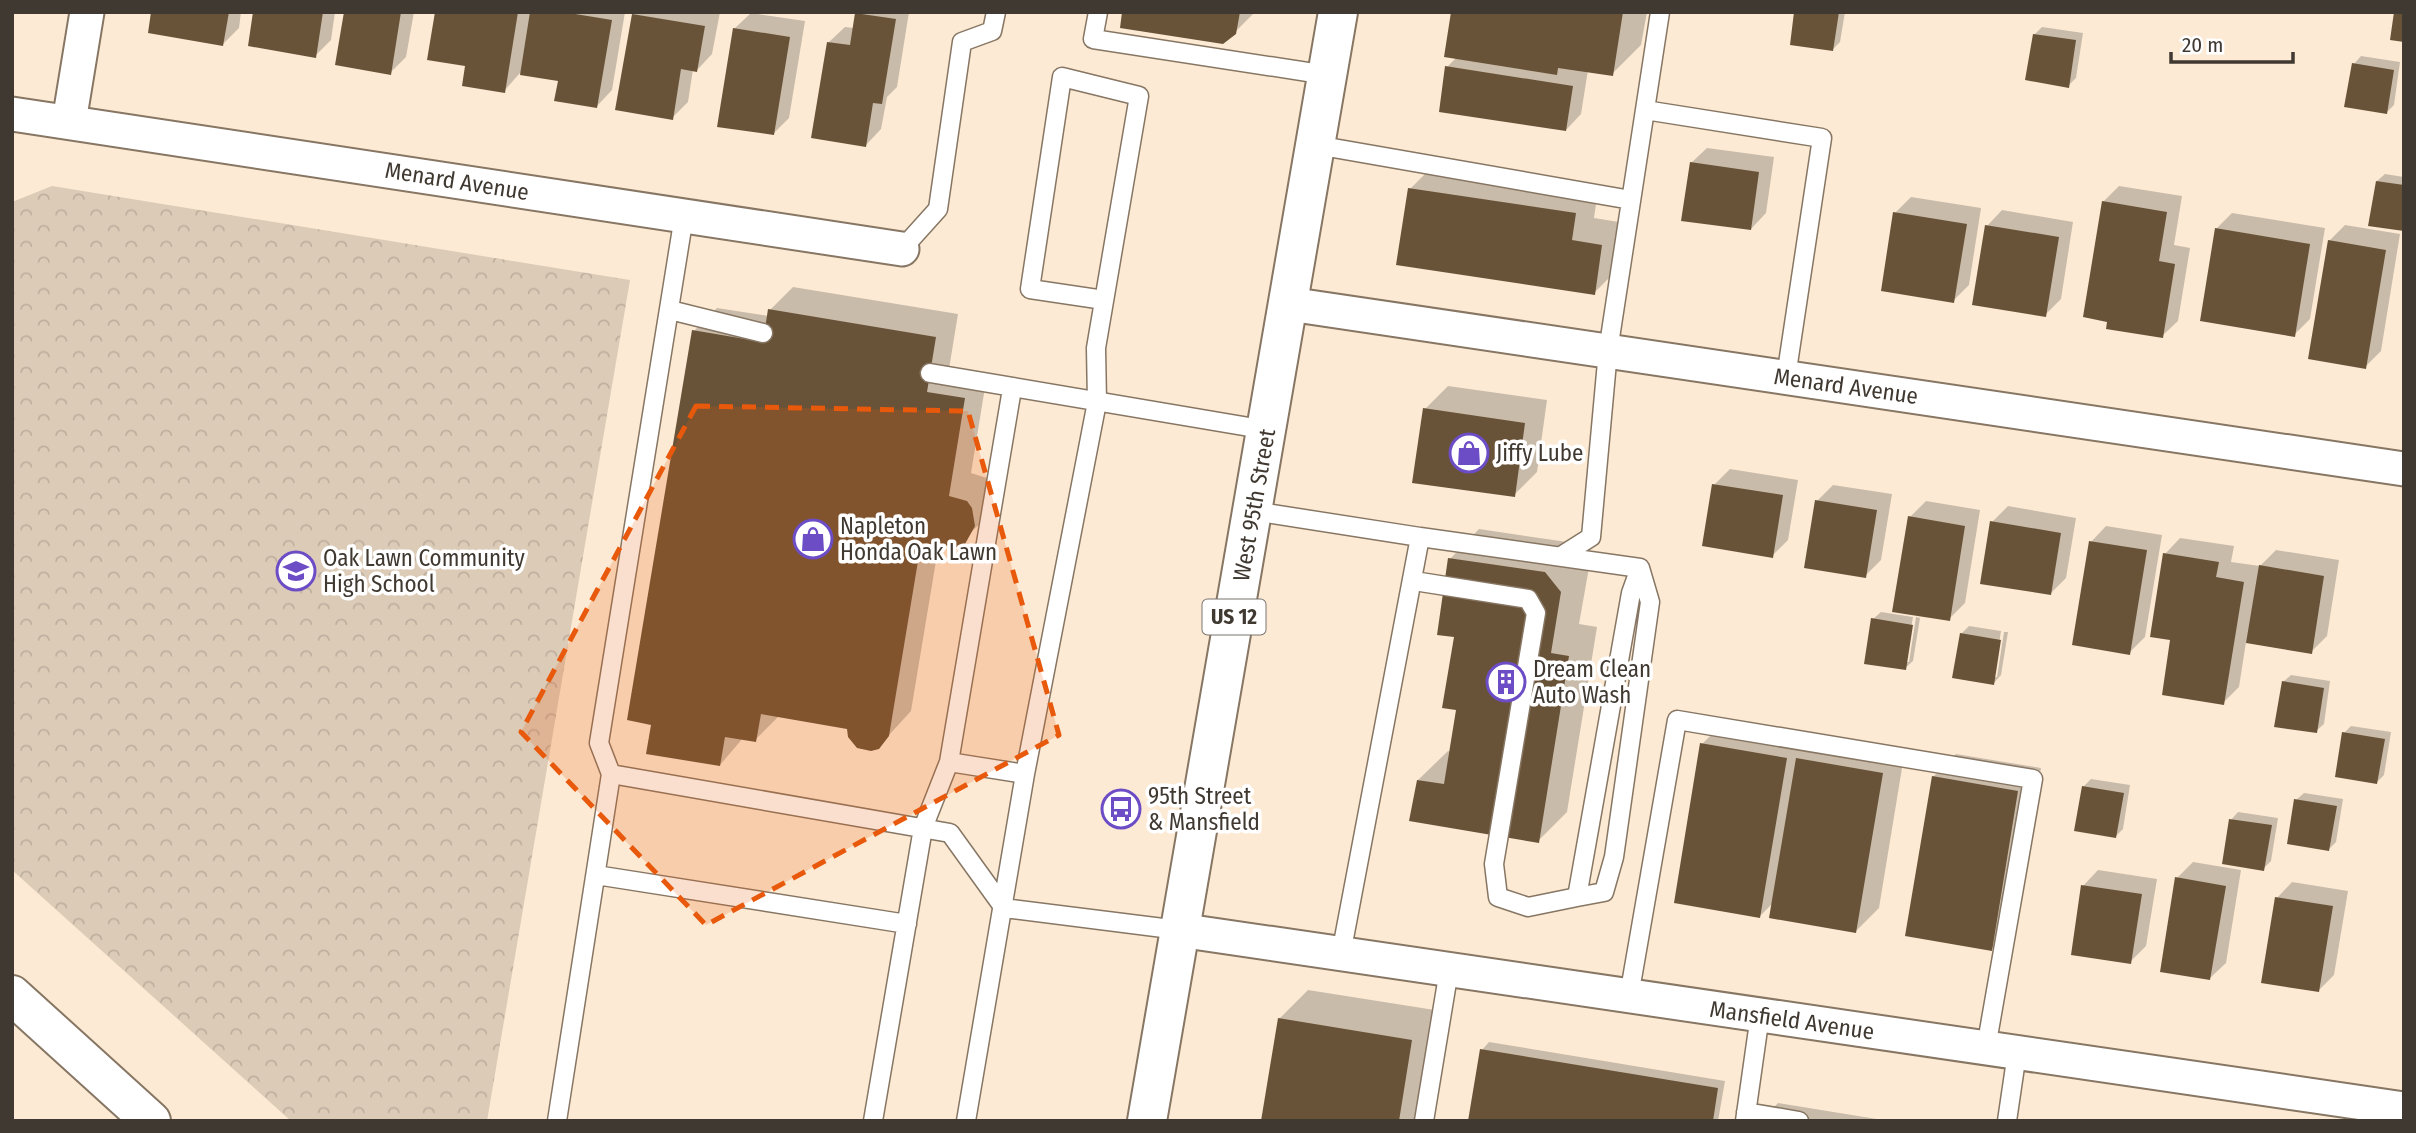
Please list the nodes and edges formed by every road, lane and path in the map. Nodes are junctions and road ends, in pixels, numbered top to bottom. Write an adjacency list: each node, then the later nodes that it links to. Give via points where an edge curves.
1 (87, 12): 9 (street)
2 (996, 12): 13 (lane, via 992,31 962,42 938,209)
3 (1098, 12): 6 (lane, via 1093,39)
4 (1338, 12): 6 (main road, West 95th Street / US 12)
5 (1660, 12): 7 (lane)
6 (1327, 75): 10 (main road, West 95th Street / US 12)
7 (1645, 110): 11 (lane); 20 (lane, via 1822,138)
8 (12, 114): 9 (street, Menard Avenue)
9 (69, 122): 12 (street, Menard Avenue)
10 (1316, 145): 11 (lane); 15 (main road, West 95th Street / US 12)
11 (1631, 200): 18 (lane)
12 (684, 216): 13 (street, Menard Avenue); 16 (lane)
13 (902, 248)
14 (1104, 300): 14 (lane, via 1139,96 1062,77 1030,289); 22 (lane, via 1096,348)
15 (1289, 304): 18 (street, Menard Avenue); 23 (main road, West 95th Street / US 12)
16 (670, 310): 17 (lane); 31 (lane, via 599,743)
17 (763, 333)
18 (1608, 351): 20 (street, Menard Avenue); 27 (lane, via 1591,537)
19 (930, 373): 21 (lane)
20 (1786, 377): 24 (street, Menard Avenue)
21 (1012, 389): 22 (lane); 30 (lane)
22 (1097, 402): 23 (lane); 32 (lane)
23 (1267, 430): 25 (main road, West 95th Street / US 12)
24 (2404, 469)
25 (1252, 511): 26 (lane); 38 (main road, West 95th Street / US 12)
26 (1420, 537): 27 (lane); 29 (lane)
27 (1561, 556): 28 (lane)
28 (1640, 568): 35 (lane, via 1631,593); 35 (lane, via 1650,602 1614,857 1604,892)
29 (1413, 581): 35 (lane, via 1528,599 1535,612 1494,864 1498,897 1528,907); 39 (lane)
30 (949, 762): 32 (lane); 33 (lane)
31 (611, 774): 33 (lane); 34 (lane)
32 (1025, 774): 36 (lane)
33 (923, 828): 36 (lane, via 950,833); 37 (lane)
34 (596, 875): 37 (lane); 48 (lane)
35 (1577, 897)
36 (1004, 908): 38 (lane); 50 (lane)
37 (906, 924): 49 (lane)
38 (1179, 930): 39 (street, Mansfield Avenue); 51 (main road, West 95th Street / US 12)
39 (1341, 954): 40 (street, Mansfield Avenue)
40 (1449, 970): 42 (street, Mansfield Avenue); 52 (lane)
41 (12, 995): 47 (main road)
42 (1629, 996): 43 (street, Mansfield Avenue); 44 (lane, via 1678,720 2033,779)
43 (1760, 1015): 44 (street, Mansfield Avenue); 46 (lane)
44 (2002, 1051): 45 (street, Mansfield Avenue); 54 (lane)
45 (2404, 1109)
46 (1746, 1117): 53 (lane)
47 (151, 1121)
48 (557, 1121)
49 (873, 1121)
50 (966, 1121)
51 (1147, 1121)
52 (1424, 1121)
53 (1799, 1121)
54 (2007, 1121)

